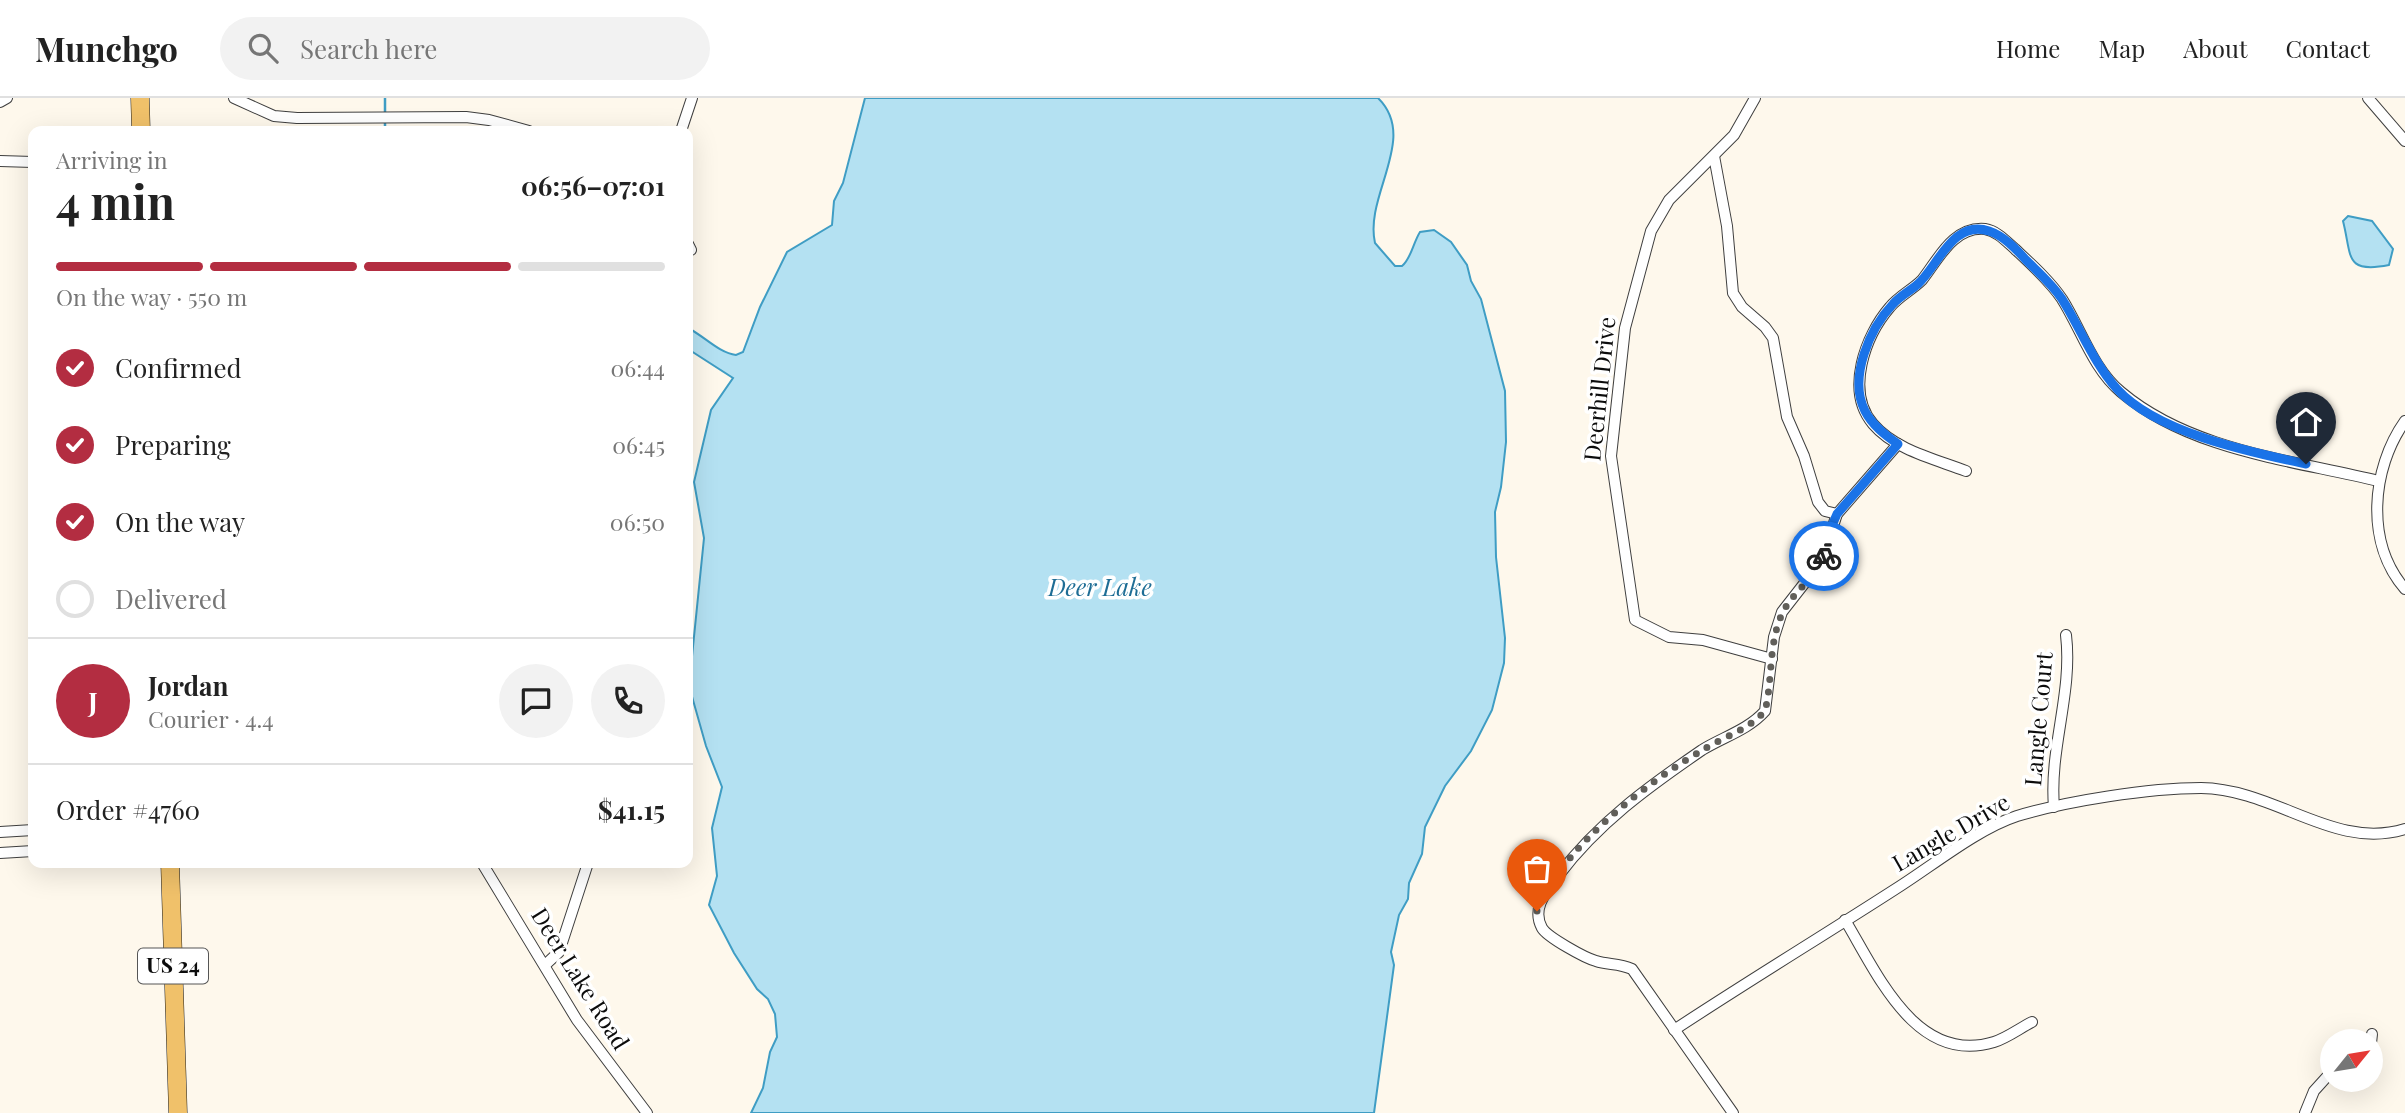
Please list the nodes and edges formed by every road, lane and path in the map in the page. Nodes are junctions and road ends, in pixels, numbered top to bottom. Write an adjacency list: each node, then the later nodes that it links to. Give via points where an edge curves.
1 (7, 98): 7 (street)
2 (140, 98): 8 (main road)
3 (234, 98): 9 (street, via 274,116 466,117)
4 (692, 98): 10 (street)
5 (1755, 98): 12 (street, Deerhill Drive, via 1734,135)
6 (2368, 98): 11 (street)
7 (0, 102)
8 (141, 126)
9 (511, 126)
10 (683, 126)
11 (2405, 141)
12 (1714, 156): 19 (street, via 1733,293 1773,338 1787,417 1814,491 1825,511); 22 (street, Deerhill Drive, via 1669,200 1651,231 1625,328 1611,456 1635,620 1669,637 1703,640)
13 (0, 161): 14 (street)
14 (28, 162)
15 (2405, 421): 18 (street)
16 (1898, 444): 17 (street); 18 (street, via 1873,424 1861,401 1860,372 1875,328 1951,242 1973,230 1986,229 2000,235 2060,296 2099,366 2118,390 2141,408 2232,448); 19 (street)
17 (1966, 471)
18 (2378, 481): 20 (street, via 2384,557)
19 (1837, 514): 22 (street, via 1821,562 1782,612)
20 (2405, 589)
21 (2066, 635): 23 (street, Langle Court, via 2070,664 2053,766)
22 (1772, 659): 35 (street, via 1765,711 1749,725 1705,748 1605,821 1544,895 1537,911 1546,933 1596,961 1632,969)
23 (2054, 807): 24 (street, Langle Drive, via 2129,794 2220,789 2255,796 2338,830 2376,834); 32 (street, Langle Drive, via 1995,827)
24 (2405, 829)
25 (28, 830): 26 (street)
26 (0, 832)
27 (28, 851): 28 (street)
28 (0, 853)
29 (170, 868): 37 (main road, US 24)
30 (485, 868): 33 (street, Deer Lake Road)
31 (586, 868): 33 (street, via 559,952)
32 (1845, 920): 34 (street, via 1901,1010 1929,1035 1970,1045 1994,1042); 35 (street, Langle Drive)
33 (545, 965): 38 (street, Deer Lake Road, via 602,1056)
34 (2032, 1022)
35 (1674, 1030): 39 (street)
36 (2320, 1084): 40 (street)
37 (178, 1113)
38 (647, 1113)
39 (1733, 1113)
40 (2305, 1113)

